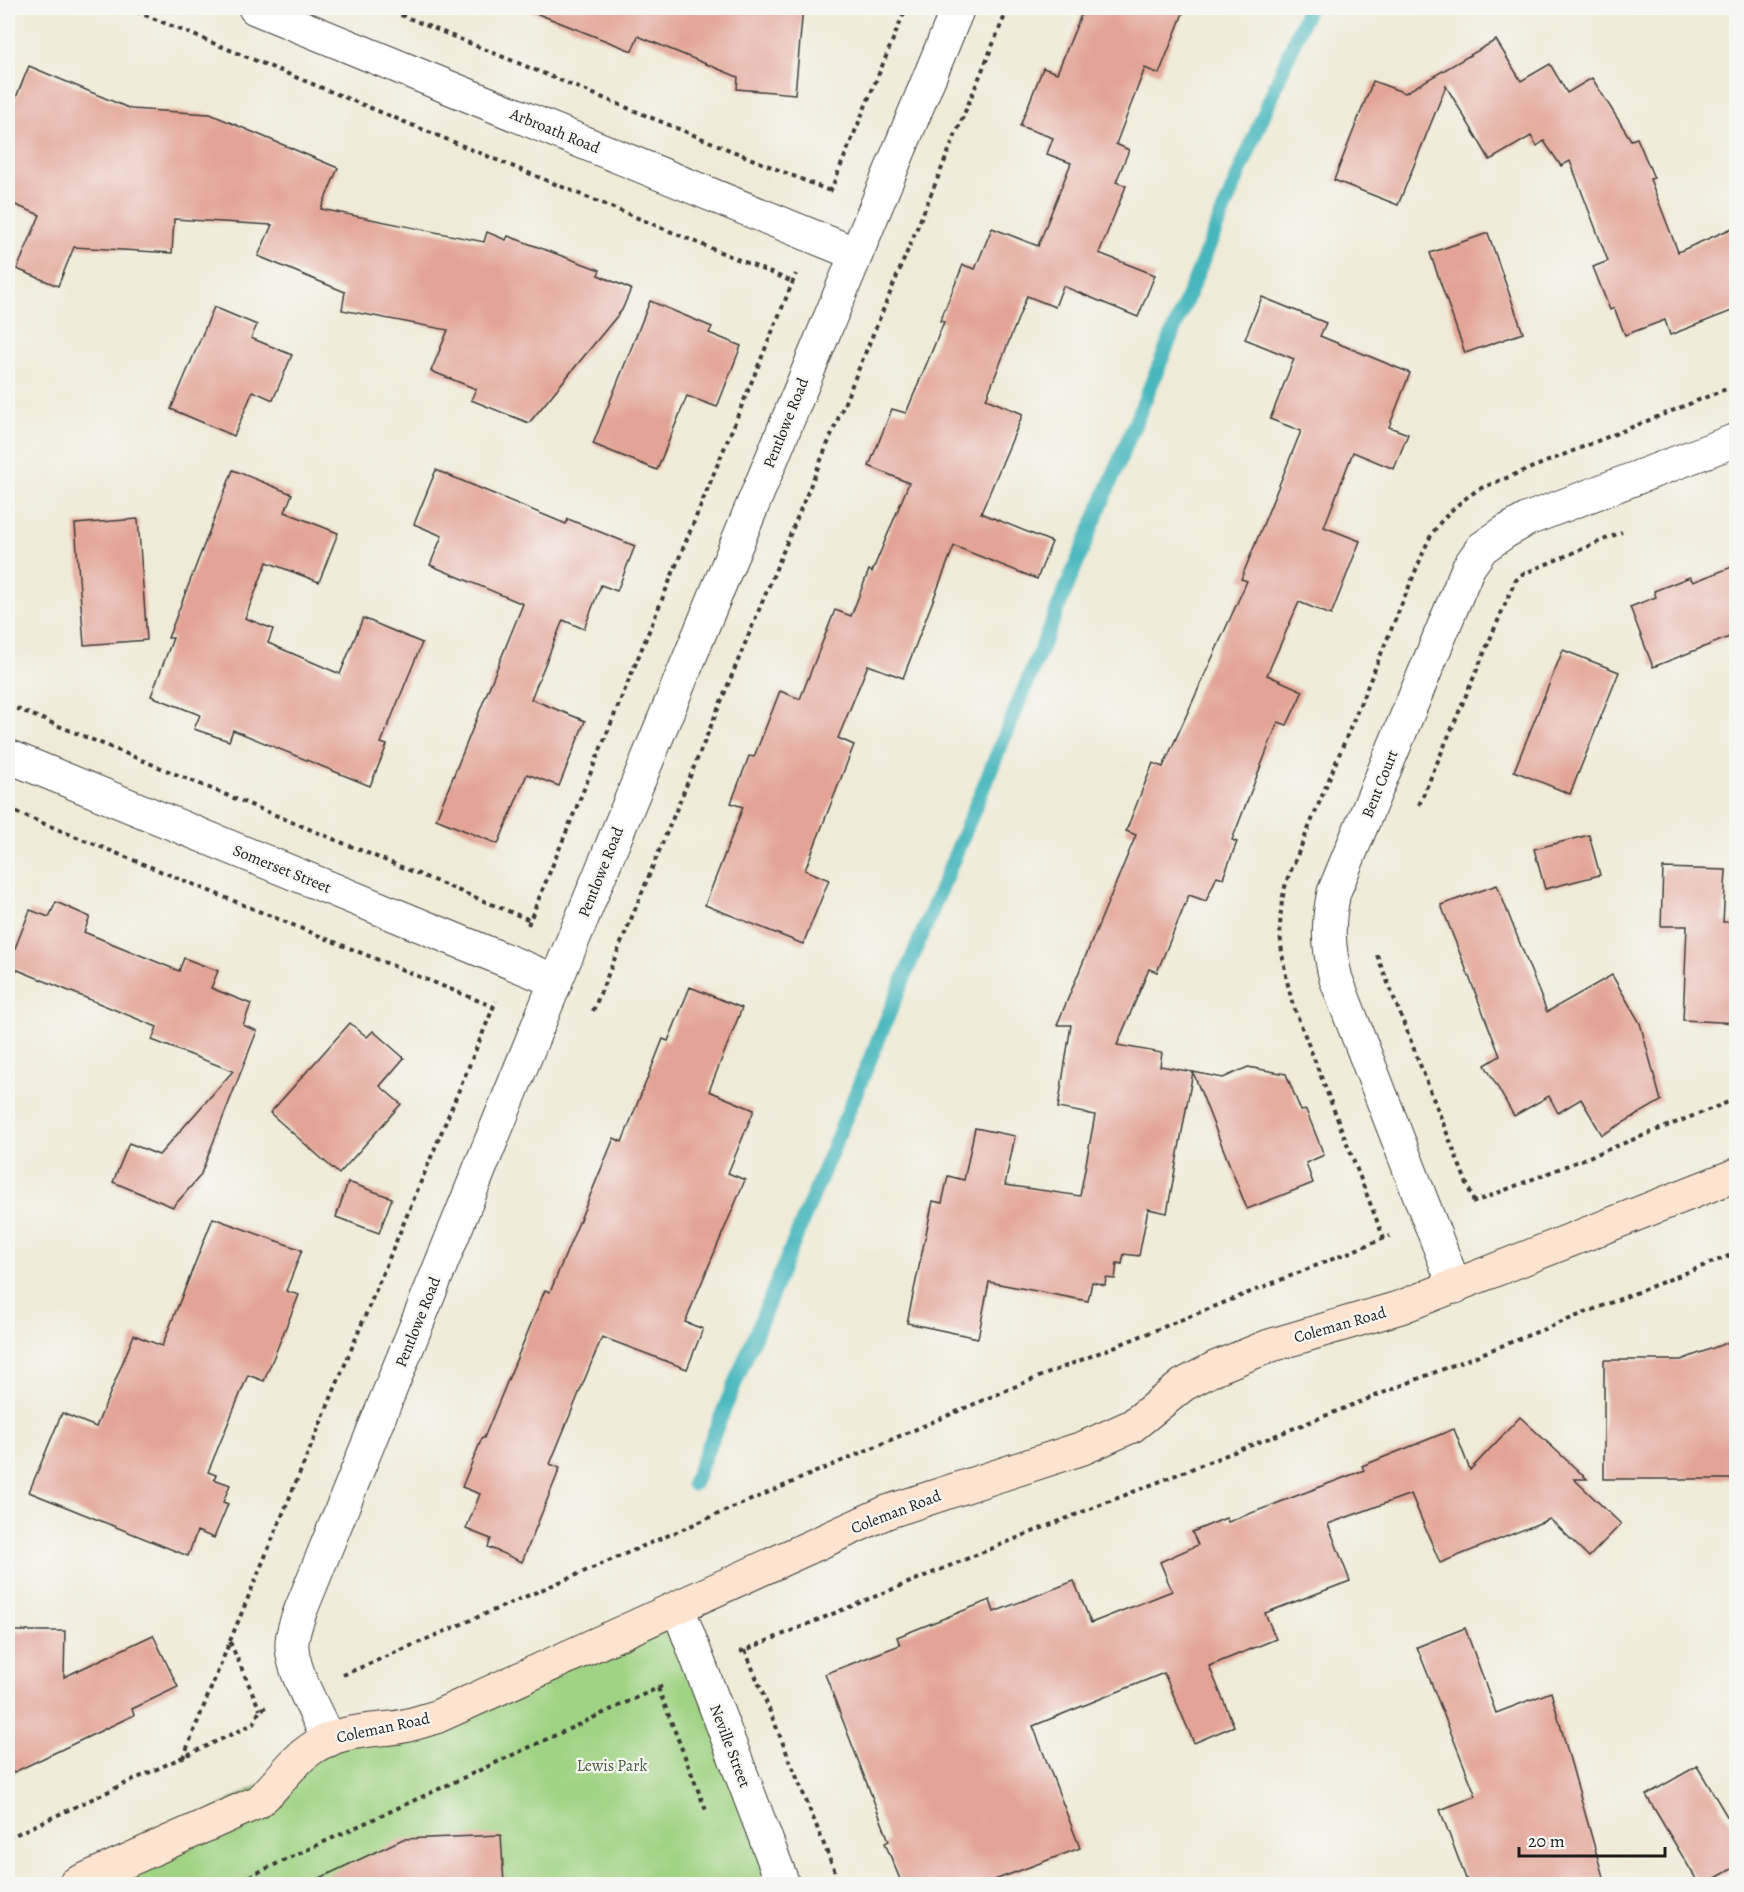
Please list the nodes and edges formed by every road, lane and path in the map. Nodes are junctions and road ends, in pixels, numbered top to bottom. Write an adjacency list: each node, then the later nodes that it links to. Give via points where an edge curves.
1 (128, 8): 11 (path)
2 (255, 8): 9 (street, Arbroath Road)
3 (384, 8): 7 (path)
4 (906, 8): 7 (path)
5 (958, 8): 9 (street, Pentlowe Road)
6 (1008, 8): 24 (path)
7 (830, 191): 8 (path)
8 (828, 198)
9 (856, 254): 21 (street, Pentlowe Road)
10 (797, 271): 11 (path)
11 (793, 282): 18 (path)
12 (1737, 440): 31 (street, Bent Court, via 1528,519 1482,548 1468,568 1334,892 1328,934 1336,979)
13 (1630, 528): 17 (path, via 1523,574 1515,581)
14 (8, 705): 18 (path)
15 (8, 756): 21 (street, Somerset Street)
16 (8, 809): 23 (path)
17 (1417, 810)
18 (530, 920): 19 (path)
19 (526, 931)
20 (1373, 946): 27 (path)
21 (556, 981): 39 (street, Pentlowe Road, via 296,1625 292,1647 296,1668)
22 (498, 997): 23 (path)
23 (494, 1007): 33 (path)
24 (589, 1021)
25 (1737, 1100): 27 (path)
26 (1737, 1175): 31 (street, Coleman Road)
27 (1474, 1202): 28 (path)
28 (1464, 1207)
29 (1393, 1235): 35 (path, via 1014,1387)
30 (1737, 1253): 46 (path, via 746,1650)
31 (1455, 1287): 32 (street, Coleman Road, via 1269,1346 1216,1367 1183,1385 1132,1426 1108,1438 887,1512)
32 (678, 1608): 39 (street, Coleman Road, via 436,1717 392,1728 350,1732); 45 (street, Neville Street)
33 (230, 1641): 38 (path); 40 (path)
34 (343, 1666): 35 (path)
35 (346, 1673): 36 (path)
36 (338, 1677)
37 (271, 1706): 38 (path)
38 (260, 1710): 40 (path, via 253,1724)
39 (329, 1740): 43 (street, Coleman Road, via 300,1758 258,1802)
40 (183, 1758): 42 (path)
41 (710, 1819): 44 (path, via 658,1688)
42 (8, 1838)
43 (75, 1884)
44 (233, 1884)
45 (783, 1884)
46 (840, 1884)

